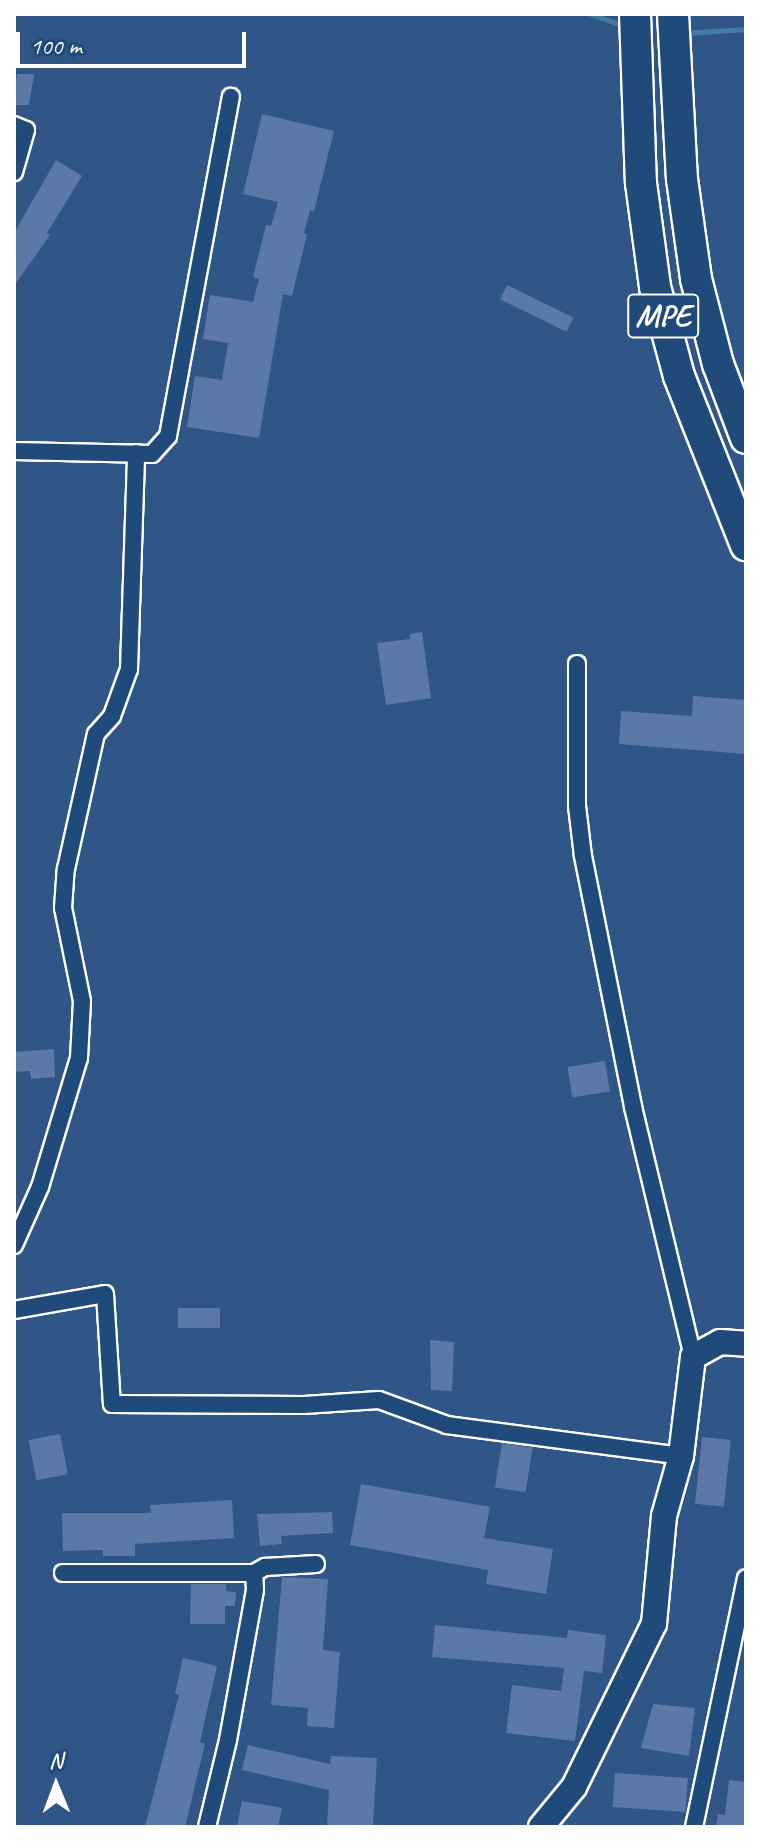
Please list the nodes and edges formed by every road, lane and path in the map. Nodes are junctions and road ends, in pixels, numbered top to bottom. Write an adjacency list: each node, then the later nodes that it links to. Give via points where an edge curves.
1 (635, 14): 9 (highway, MPE, via 641,183 655,287 679,376)
2 (673, 14): 6 (highway, MPE, via 682,179 696,279 718,364)
3 (231, 97): 8 (street, via 168,436 152,454)
4 (14, 125): 5 (street, via 26,130)
5 (14, 172)
6 (746, 438)
7 (14, 451): 8 (street)
8 (136, 453): 11 (street, via 129,669 112,716 96,734 66,869 63,908 82,1001 79,1058 40,1187)
9 (746, 545)
10 (577, 664): 14 (street, via 577,806 583,856 633,1107)
11 (14, 1245)
12 (14, 1310): 15 (street, via 105,1294 112,1404 379,1400 447,1425)
13 (746, 1344): 14 (street, via 720,1342)
14 (693, 1357): 15 (street)
15 (681, 1456): 21 (street, via 664,1516 654,1624 574,1787)
16 (316, 1564): 18 (street, via 265,1567)
17 (63, 1573): 18 (street)
18 (254, 1573): 20 (street, via 228,1740)
19 (746, 1578): 22 (street)
20 (207, 1827)
21 (541, 1827)
22 (694, 1827)

